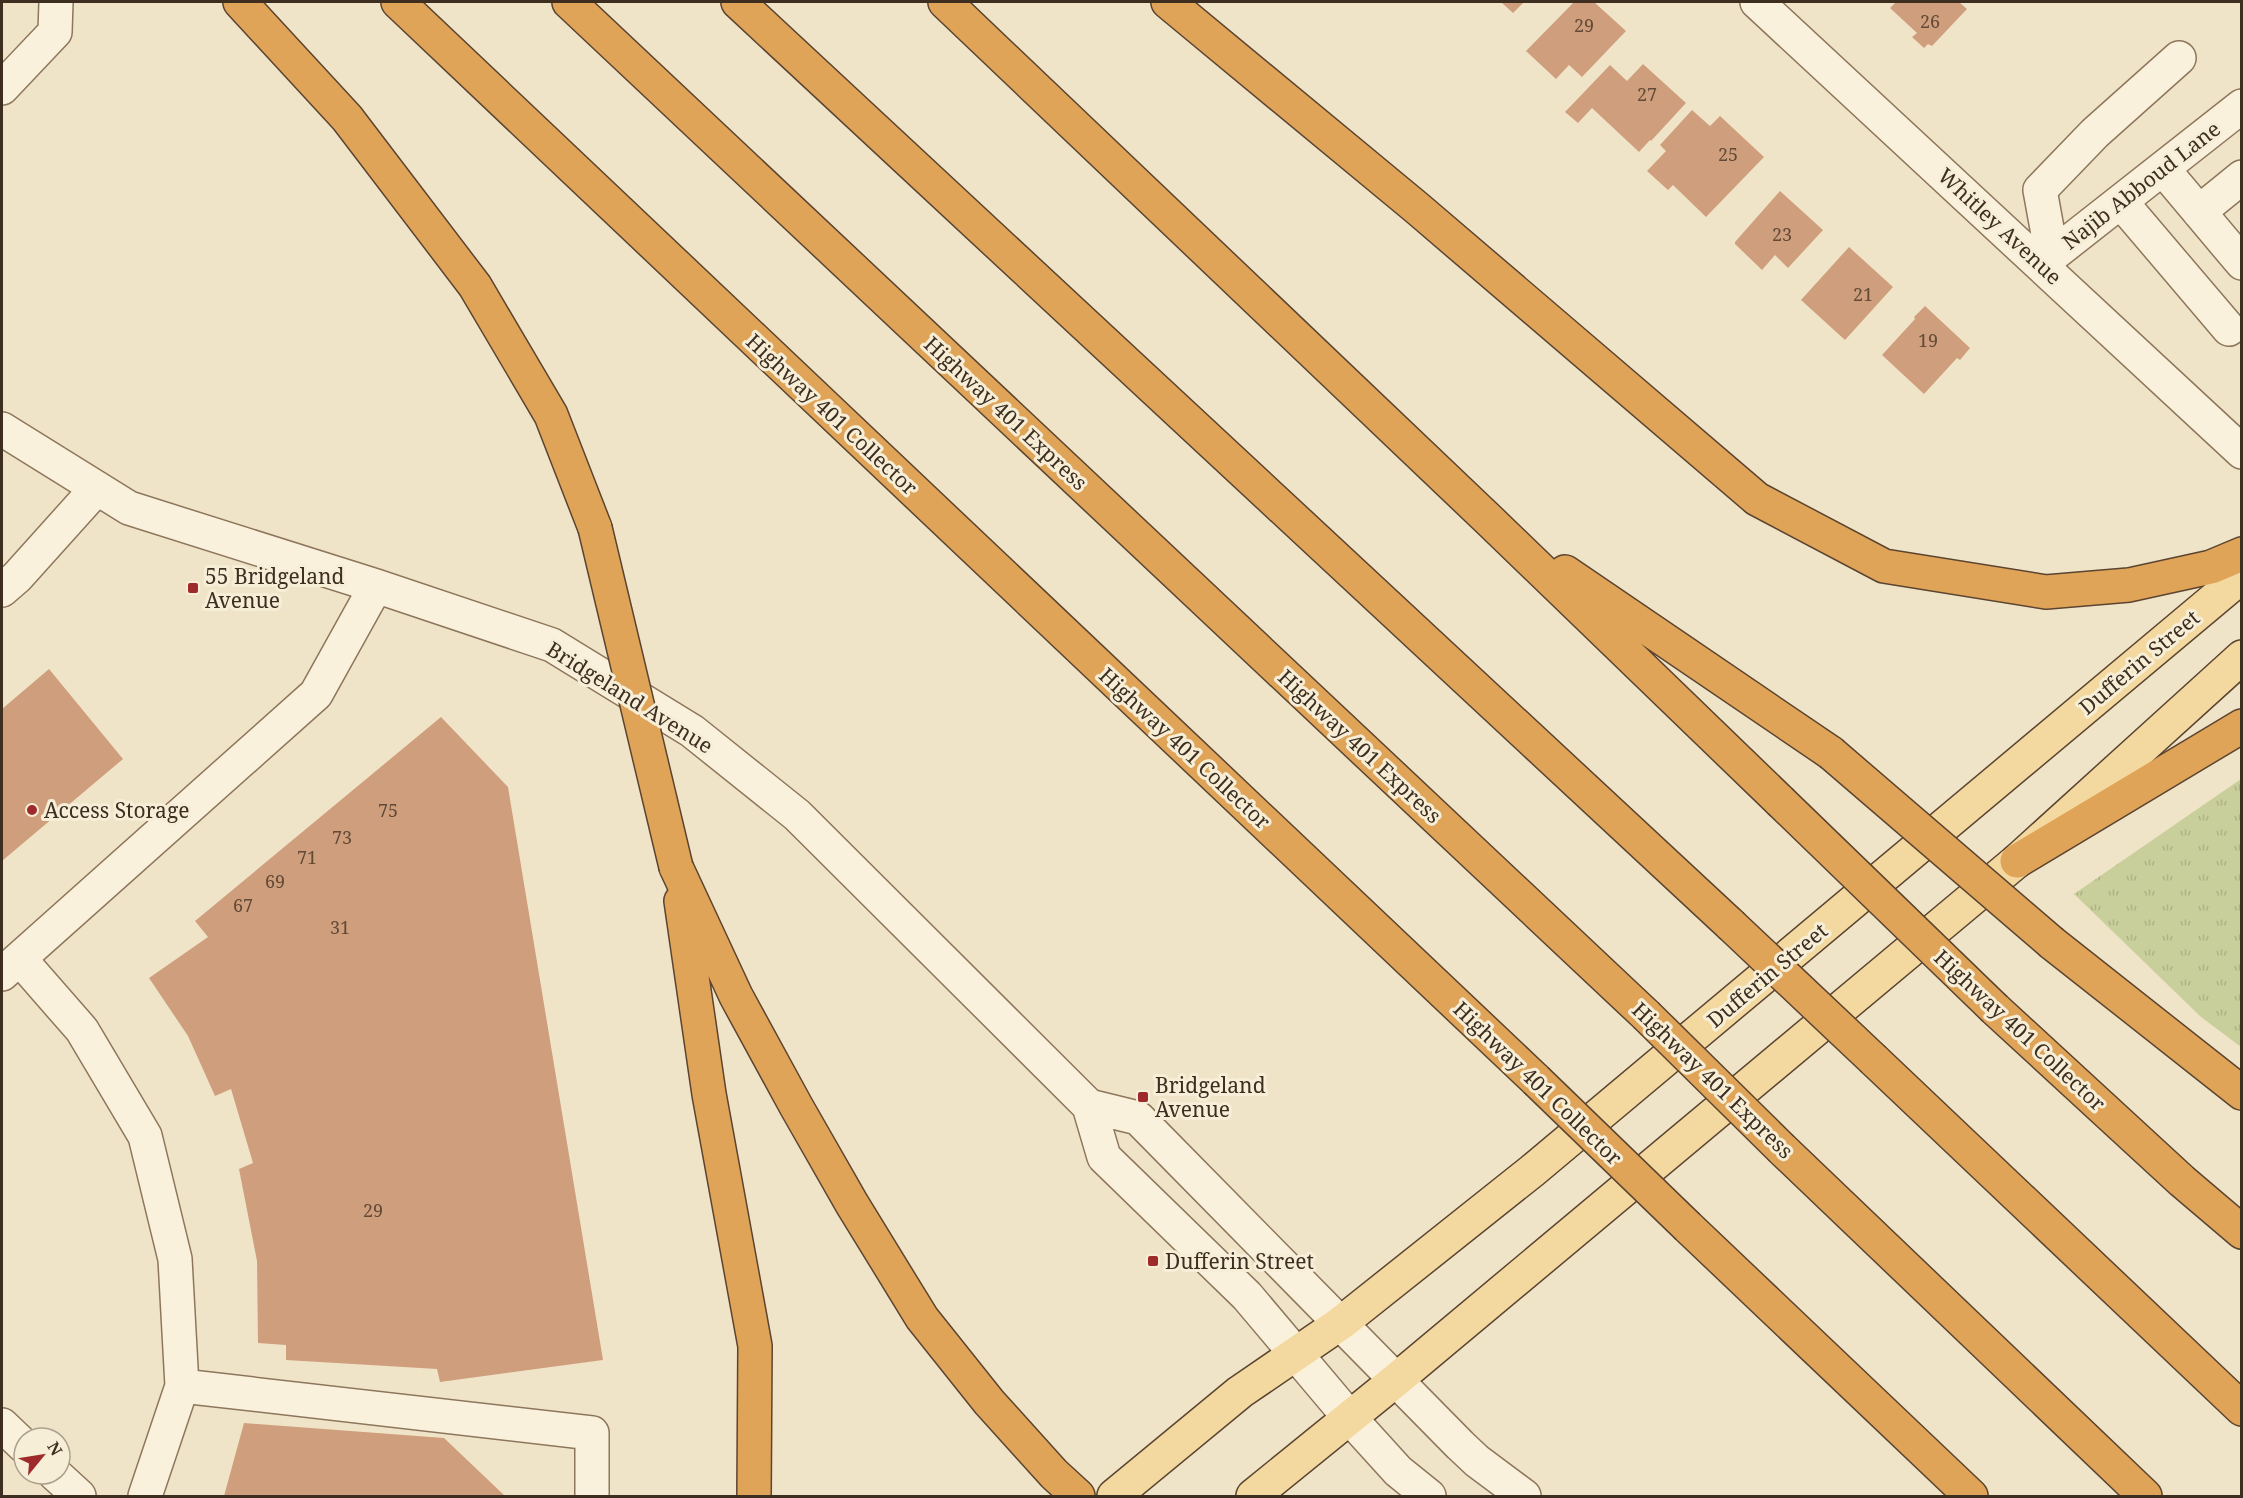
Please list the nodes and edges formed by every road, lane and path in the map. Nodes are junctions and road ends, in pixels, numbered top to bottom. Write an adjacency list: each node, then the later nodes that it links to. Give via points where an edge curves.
1 (56, 2): 10 (street, via 55,32)
2 (240, 2): 30 (highway, bridge, via 346,118 475,286 551,415 594,528)
3 (398, 2): 51 (highway, Highway 401 Collector, bridge)
4 (569, 2): 52 (highway, Highway 401 Express, bridge, via 1646,1015)
5 (738, 2): 39 (highway, bridge, via 1731,925)
6 (945, 2): 22 (highway, Highway 401 Collector)
7 (1168, 2): 23 (highway, via 1417,208 1757,499 1884,566 2046,592 2129,585 2211,567)
8 (1757, 2): 16 (street, Whitley Avenue)
9 (2179, 58): 16 (street, via 2095,133 2040,190)
10 (2, 88)
11 (2241, 106): 12 (street, Najib Abboud Lane)
12 (2163, 169): 14 (street, Najib Abboud Lane); 15 (street)
13 (2241, 177): 15 (street)
14 (2121, 202): 16 (street, Najib Abboud Lane); 18 (street)
15 (2199, 212): 17 (street)
16 (2047, 260): 20 (street, Whitley Avenue)
17 (2241, 263)
18 (2229, 329)
19 (2, 429): 21 (street, Bridgeland Avenue)
20 (2241, 452)
21 (97, 488): 25 (street, Bridgeland Avenue, via 129,508); 26 (street)
22 (1489, 520): 32 (highway, bridge, via 1831,753 2052,943); 34 (highway, Highway 401 Collector, bridge, via 1995,1009)
23 (2241, 554)
24 (2241, 576): 35 (main road, Dufferin Street, via 1532,1171)
25 (376, 586): 31 (street, via 315,694); 33 (street, Bridgeland Avenue, via 552,645 692,731 797,815)
26 (2, 590)
27 (2241, 657): 29 (main road)
28 (2241, 726): 29 (highway)
29 (2018, 861): 37 (main road)
30 (676, 867): 45 (highway, via 710,1094 755,1346); 46 (highway, via 736,996 785,1086 922,1318 989,1402)
31 (11, 966): 38 (street, via 82,1030 145,1136 175,1259)
32 (2241, 1093)
33 (1089, 1106): 35 (street, via 1138,1118); 36 (street, Bridgeland Avenue, via 1104,1157 1247,1296)
34 (2241, 1232)
35 (1341, 1323): 36 (main road, Dufferin Street); 37 (street)
36 (1296, 1353): 40 (street, Bridgeland Avenue); 47 (main road, Dufferin Street, via 1240,1392)
37 (1396, 1380): 40 (main road); 50 (street, via 1477,1461)
38 (182, 1386): 43 (street); 44 (street, via 592,1433)
39 (2241, 1409)
40 (1349, 1417): 48 (main road); 49 (street, Bridgeland Avenue, via 1398,1471)
41 (68, 1486): 42 (street)
42 (79, 1497)
43 (145, 1497)
44 (592, 1497)
45 (754, 1497)
46 (1078, 1497)
47 (1114, 1497)
48 (1253, 1497)
49 (1429, 1497)
50 (1524, 1497)
51 (1971, 1497)
52 (2145, 1497)

